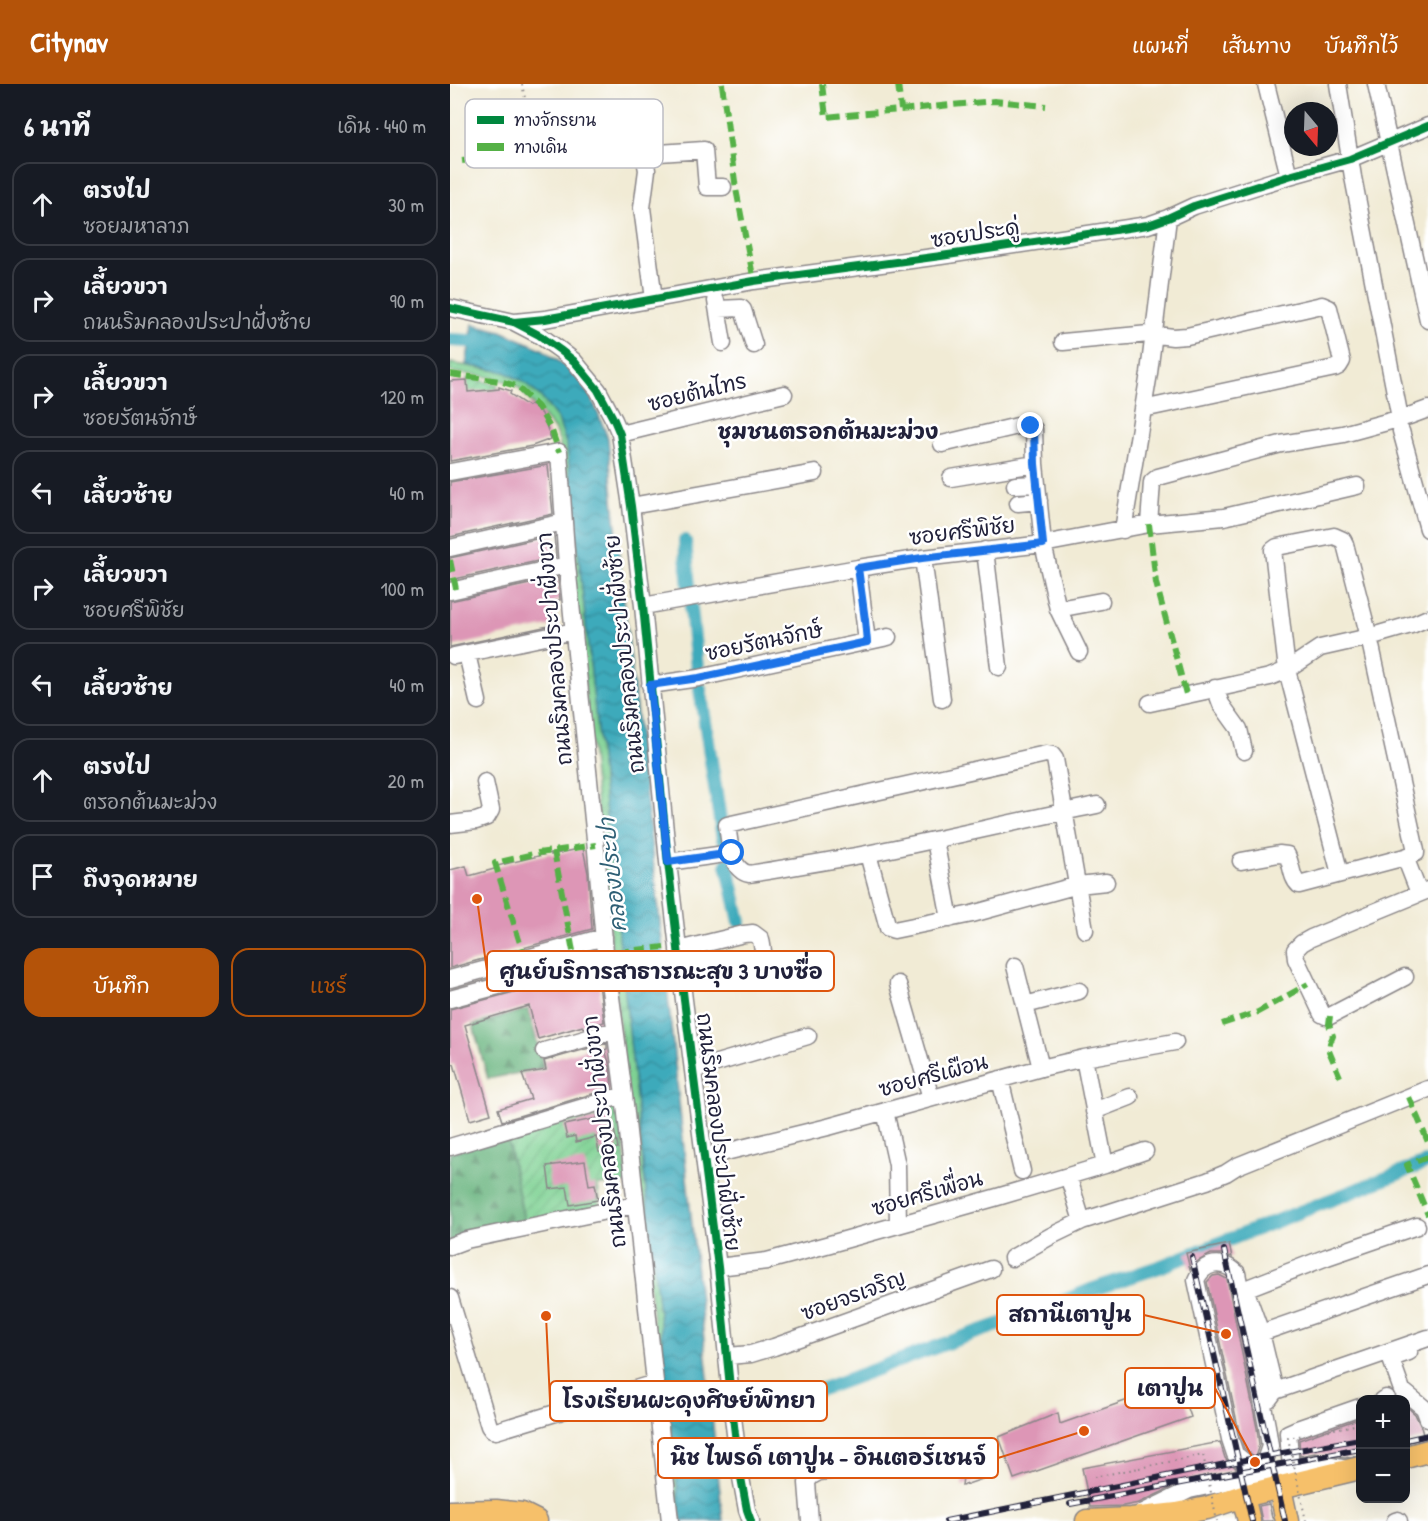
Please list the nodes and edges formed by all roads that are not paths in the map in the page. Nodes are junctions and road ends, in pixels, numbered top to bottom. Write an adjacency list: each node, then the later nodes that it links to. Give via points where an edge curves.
1 (1266, 84): 9 (street)
2 (1338, 84): 7 (street)
3 (1376, 84): 5 (street)
4 (1428, 126): 5 (street, ซอยประดู่)
5 (1389, 143): 7 (street, ซอยประดู่); 16 (street)
6 (663, 147): 10 (street, via 704,150 707,187)
7 (1350, 159): 9 (street, ซอยประดู่); 25 (street)
8 (646, 168): 13 (street, via 642,208)
9 (1289, 176): 11 (street, ซอยประดู่)
10 (723, 187)
11 (1168, 218): 12 (street, ซอยประดู่, via 1148,225); 18 (street)
12 (714, 288): 13 (street, ซอยประดู่); 15 (street)
13 (654, 299): 17 (street, ซอยประดู่)
14 (450, 308): 17 (street, ถนนริมคลองประปาฝั่งซ้าย)
15 (718, 309): 20 (street); 21 (street, via 741,308)
16 (1428, 320)
17 (514, 322): 26 (street, ถนนริมคลองประปาฝั่งซ้าย, via 574,361 598,390)
18 (1154, 334): 19 (street); 23 (street); 23 (street, via 1187,336 1322,305 1329,308 1342,361 1335,368)
19 (1063, 342)
20 (723, 343)
21 (754, 345)
22 (784, 394): 26 (street, ซอยต้นไทร)
23 (1143, 409): 40 (street)
24 (1428, 409): 25 (street)
25 (1400, 424): 38 (street, via 1281,444 1158,477 1152,482); 39 (street)
26 (620, 434): 36 (street, ถนนริมคลองประปาฝั่งซ้าย)
27 (942, 444): 28 (street, via 1026,424 1034,429)
28 (1035, 464): 31 (street); 34 (street)
29 (450, 472): 37 (street, ถนนริมคลองประปาฝั่งขวา, via 560,452)
30 (815, 473): 36 (street)
31 (951, 478)
32 (1015, 485): 34 (street)
33 (1357, 486): 38 (street, ซอยศรีพิชัย, via 1224,516)
34 (1038, 492): 35 (street); 41 (street)
35 (1018, 503)
36 (632, 507): 49 (street, ถนนริมคลองประปาฝั่งซ้าย)
37 (564, 522): 42 (street); 45 (street, ถนนริมคลองประปาฝั่งขวา)
38 (1149, 524): 40 (street, ซอยศรีพิชัย)
39 (1428, 529)
40 (1123, 530): 41 (street, ซอยศรีพิชัย)
41 (1043, 544): 43 (street, ซอยศรีพิชัย); 50 (street)
42 (450, 548)
43 (985, 550): 44 (street, ซอยศรีพิชัย); 57 (street)
44 (922, 558): 46 (street, ซอยศรีพิชัย); 61 (street)
45 (567, 565): 47 (street); 52 (street, ถนนริมคลองประปาฝั่งขวา)
46 (858, 568): 49 (street, ซอยศรีพิชัย); 55 (street)
47 (450, 591)
48 (1101, 601): 50 (street)
49 (643, 606): 59 (street, ถนนริมคลองประปาฝั่งซ้าย)
50 (1058, 609): 56 (street)
51 (1428, 618): 54 (street)
52 (574, 631): 62 (street, via 460,655); 81 (street, ถนนริมคลองประปาฝั่งขวา)
53 (888, 637): 55 (street, ซอยรัตนจักษ์)
54 (1369, 637): 58 (street, via 1320,648); 58 (street, via 1343,540 1334,536 1277,547 1273,557); 72 (street, via 1416,851)
55 (867, 642): 59 (street, ซอยรัตนจักษ์)
56 (1079, 652)
57 (999, 667)
58 (1287, 670): 60 (street); 75 (street)
59 (650, 685): 74 (street, ถนนริมคลองประปาฝั่งซ้าย)
60 (1215, 688): 63 (street); 64 (street, via 1239,729)
61 (942, 699)
62 (478, 700)
63 (1150, 703)
64 (1244, 751)
65 (485, 782): 68 (street, via 491,810 487,817)
66 (1097, 805): 67 (street)
67 (1065, 811): 69 (street); 70 (street, via 1055,759 1046,754 728,825); 77 (street)
68 (450, 824)
69 (935, 840): 71 (street); 79 (street)
70 (732, 853): 71 (street, via 741,873 749,874); 74 (street)
71 (868, 854): 79 (street, via 888,928 900,930)
72 (1405, 857): 75 (street); 78 (street)
73 (1241, 861): 75 (street, via 1287,855 1299,885)
74 (668, 862): 82 (street, ถนนริมคลองประปาฝั่งซ้าย)
75 (1340, 874)
76 (1106, 882): 77 (street)
77 (1078, 885): 79 (street); 80 (street)
78 (1424, 892): 86 (street, via 1311,938 1295,950 1326,1016)
79 (950, 919)
80 (1085, 930)
81 (604, 937): 84 (street, ถนนริมคลองประปาฝั่งขวา); 87 (street)
82 (678, 950): 83 (street, via 753,933 760,939); 98 (street, ถนนริมคลองประปาฝั่งซ้าย)
83 (763, 951)
84 (606, 957): 90 (street); 92 (street, ถนนริมคลองประปาฝั่งขวา)
85 (1015, 966): 91 (street)
86 (1405, 976)
87 (450, 979)
88 (898, 984): 103 (street)
89 (1079, 991): 91 (street)
90 (450, 999)
91 (1025, 1005): 97 (street)
92 (615, 1030): 95 (street); 101 (street, ถนนริมคลองประปาฝั่งขวา)
93 (808, 1036): 98 (street)
94 (1175, 1042): 96 (street, ซอยศรีเผือน)
95 (544, 1051)
96 (1084, 1058): 97 (street, ซอยศรีเผือน); 105 (street)
97 (1041, 1068): 99 (street, ซอยศรีเผือน)
98 (693, 1070): 108 (street, ถนนริมคลองประปาฝั่งซ้าย)
99 (1000, 1079): 103 (street, ซอยศรีเผือน); 110 (street)
100 (1428, 1089): 113 (street, via 1217,1177)
101 (624, 1095): 106 (street); 112 (street, ถนนริมคลองประปาฝั่งขวา)
102 (1130, 1097): 105 (street)
103 (932, 1098): 104 (street, ซอยศรีเผือน)
104 (885, 1111): 108 (street, ซอยศรีเผือน); 114 (street, via 897,1165)
105 (1094, 1111): 109 (street)
106 (450, 1147)
107 (1145, 1151): 109 (street, ซอยศรีเพื่อน)
108 (705, 1157): 118 (street, ถนนริมคลองประปาฝั่งซ้าย)
109 (1105, 1165): 114 (street, ซอยศรีเพื่อน)
110 (1022, 1171)
111 (1070, 1182): 113 (street)
112 (635, 1205): 116 (street); 126 (street, ถนนริมคลองประปาฝั่งขวา)
113 (1082, 1221): 117 (street)
114 (898, 1224): 118 (street, ซอยศรีเพื่อน, via 766,1262)
115 (1417, 1226): 122 (street, via 1250,1287 1248,1296)
116 (450, 1246)
117 (1012, 1258)
118 (718, 1267): 125 (street, ถนนริมคลองประปาฝั่งซ้าย)
119 (991, 1269): 125 (street, ซอยจรเจริญ, via 774,1347)
120 (1428, 1275): 122 (street)
121 (450, 1298): 126 (street, via 492,1431)
122 (1261, 1333): 127 (street)
123 (1428, 1338): 127 (street)
124 (1428, 1344): 130 (street, via 1391,1359 1402,1390)
125 (728, 1356): 143 (street, ถนนริมคลองประปาฝั่งซ้าย, via 733,1417)
126 (656, 1383): 142 (street, ถนนริมคลองประปาฝั่งขวา)
127 (1275, 1391): 128 (street)
128 (1263, 1407): 137 (street, via 1270,1446); 137 (street, via 1236,1273 1223,1264 1208,1266 1196,1280 1230,1439 1235,1454)
129 (1356, 1408): 134 (street, via 1288,1433)
130 (1427, 1410)
131 (1428, 1451): 132 (main road)
132 (1410, 1456)
133 (880, 1465): 144 (street, via 810,1476)
134 (1291, 1468): 135 (street, via 1317,1462); 137 (street)
135 (1356, 1469)
136 (1356, 1469): 137 (main road)
137 (1267, 1482): 138 (main road); 140 (street, via 1189,1490); 147 (main road)
138 (1244, 1496): 140 (main road, via 1207,1508); 146 (main road)
139 (450, 1512): 141 (main road, via 496,1511 522,1514)
140 (1131, 1519): 145 (main road)
141 (536, 1521)
142 (670, 1521)
143 (751, 1521)
144 (810, 1521)
145 (1087, 1521)
146 (1249, 1521)
147 (1287, 1521)

